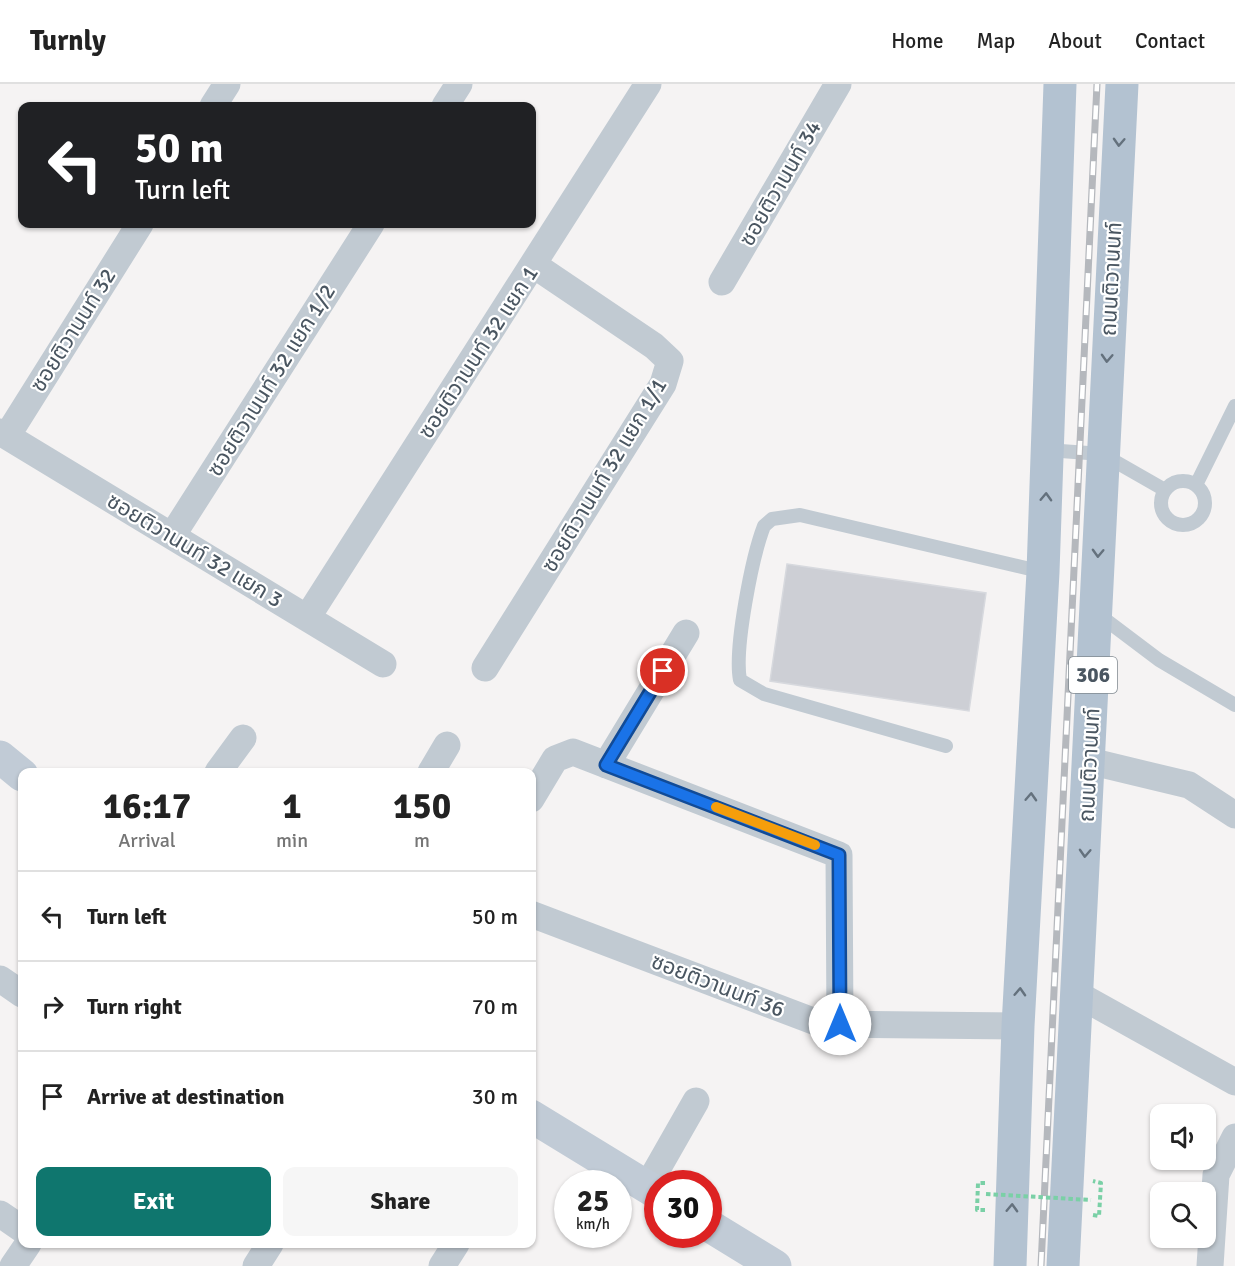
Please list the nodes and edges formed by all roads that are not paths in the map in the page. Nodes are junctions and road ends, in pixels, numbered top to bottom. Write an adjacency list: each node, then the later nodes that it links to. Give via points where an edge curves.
1 (459, 84): 6 (street)
2 (648, 84): 9 (street, ซอยติวานนท์ 32 แยก 1)
3 (838, 84): 10 (street, ซอยติวานนท์ 34)
4 (1060, 84): 13 (main road, 306)
5 (1122, 84): 14 (main road, ถนนติวานนท์ / 306, one-way to 14)
6 (448, 102)
7 (137, 228): 12 (street, ซอยติวานนท์ 32)
8 (368, 228): 17 (street, ซอยติวานนท์ 32 แยก 1/2)
9 (534, 265): 20 (street, ซอยติวานนท์ 32 แยก 1); 23 (street, ซอยติวานนท์ 32 แยก 1/1, via 654,346 670,361 663,384)
10 (722, 282)
11 (1235, 406): 15 (lane)
12 (3, 434): 17 (street, ซอยติวานนท์ 32 แยก 3)
13 (1047, 450): 14 (lane); 18 (main road, 306, one-way to 13)
14 (1102, 454): 16 (lane); 19 (main road, ถนนติวานนท์ / 306, one-way to 19)
15 (1196, 485): 16 (lane, via 1179,481); 16 (lane, via 1204,508 1194,521 1186,524 1178,524 1164,514 1161,497)
16 (1165, 490)
17 (172, 536): 20 (street, ซอยติวานนท์ 32 แยก 3)
18 (1044, 572): 27 (lane, via 800,515 772,519 764,526 745,616 740,680 764,694); 41 (main road, 306, one-way to 18)
19 (1096, 613): 24 (lane, via 1160,660); 29 (main road, ถนนติวานนท์ / 306)
20 (307, 618): 22 (street, ซอยติวานนท์ 32 แยก 3)
21 (686, 633): 30 (street)
22 (383, 664)
23 (486, 668)
24 (1235, 705)
25 (243, 738): 31 (street)
26 (447, 745): 32 (street)
27 (946, 746)
28 (0, 757): 33 (street)
29 (1089, 761): 35 (street, via 1189,785); 39 (main road, ถนนติวานนท์ / 306, one-way to 39)
30 (606, 765): 34 (street, via 573,752 555,759); 40 (street, via 839,855)
31 (221, 768)
32 (433, 768)
33 (18, 772)
34 (536, 791)
35 (1235, 815)
36 (536, 916): 40 (street, ซอยติวานนท์ 36, via 821,1024)
37 (0, 979): 38 (street)
38 (18, 991)
39 (1077, 994): 42 (street); 59 (main road, ถนนติวานนท์ / 306)
40 (840, 1024): 41 (street, ซอยติวานนท์ 36)
41 (1018, 1026): 58 (main road, 306, one-way to 41)
42 (1235, 1082)
43 (696, 1101): 46 (street)
44 (536, 1121): 47 (street)
45 (1235, 1137): 60 (street, via 1216,1175)
46 (662, 1170)
47 (644, 1185)
48 (0, 1214): 49 (street)
49 (18, 1226)
50 (722, 1234): 57 (street)
51 (25, 1248): 54 (street)
52 (267, 1248): 55 (street)
53 (453, 1248): 56 (street)
54 (13, 1266)
55 (256, 1266)
56 (442, 1266)
57 (775, 1266)
58 (1010, 1266)
59 (1064, 1266)
60 (1210, 1266)

